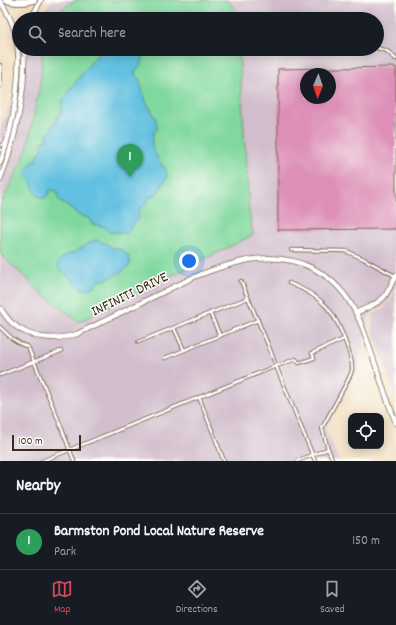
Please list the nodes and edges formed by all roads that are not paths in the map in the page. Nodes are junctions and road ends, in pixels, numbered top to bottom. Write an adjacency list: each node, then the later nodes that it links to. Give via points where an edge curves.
1 (6, 0): 2 (street)
2 (34, 0)
3 (41, 0): 5 (street)
4 (0, 1): 6 (street)
5 (35, 12)
6 (12, 24)
7 (384, 51): 10 (lane)
8 (18, 56): 14 (street, via 16,90)
9 (25, 56): 17 (street, via 19,116 14,141)
10 (396, 59)
11 (0, 65): 12 (lane)
12 (0, 72): 13 (lane)
13 (0, 86)
14 (7, 142): 15 (lane); 16 (street)
15 (0, 146)
16 (0, 162)
17 (0, 180)
18 (291, 250): 19 (lane, via 346,251)
19 (396, 275): 24 (street, via 383,298)
20 (241, 281): 22 (lane)
21 (289, 283): 30 (lane, via 313,294 323,302 337,319)
22 (248, 298): 25 (lane); 26 (lane)
23 (0, 308): 24 (street, INFINITI DRIVE, via 12,323 22,330 44,338 60,339 77,334 194,277 244,261 270,258 296,262 321,272 337,285)
24 (356, 312): 39 (street, INFINITI DRIVE)
25 (210, 313): 28 (lane); 29 (lane)
26 (258, 320): 29 (lane); 36 (lane)
27 (0, 327): 35 (lane, via 19,344 28,347)
28 (174, 328): 31 (lane); 32 (lane)
29 (220, 336): 32 (lane)
30 (344, 339): 36 (lane, via 312,353 314,358 299,363 296,359); 40 (lane, via 352,360 352,371 322,428)
31 (138, 342)
32 (184, 350): 34 (lane)
33 (61, 351): 35 (lane)
34 (165, 358)
35 (34, 362): 37 (lane); 41 (lane)
36 (276, 366): 38 (lane); 42 (lane)
37 (0, 375)
38 (199, 397): 41 (lane); 45 (lane)
39 (396, 423)
40 (328, 449): 42 (lane); 48 (lane)
41 (69, 450): 43 (lane); 44 (lane)
42 (312, 455): 46 (lane); 47 (lane)
43 (42, 461)
44 (74, 461)
45 (224, 461)
46 (297, 461)
47 (315, 461)
48 (333, 461)

